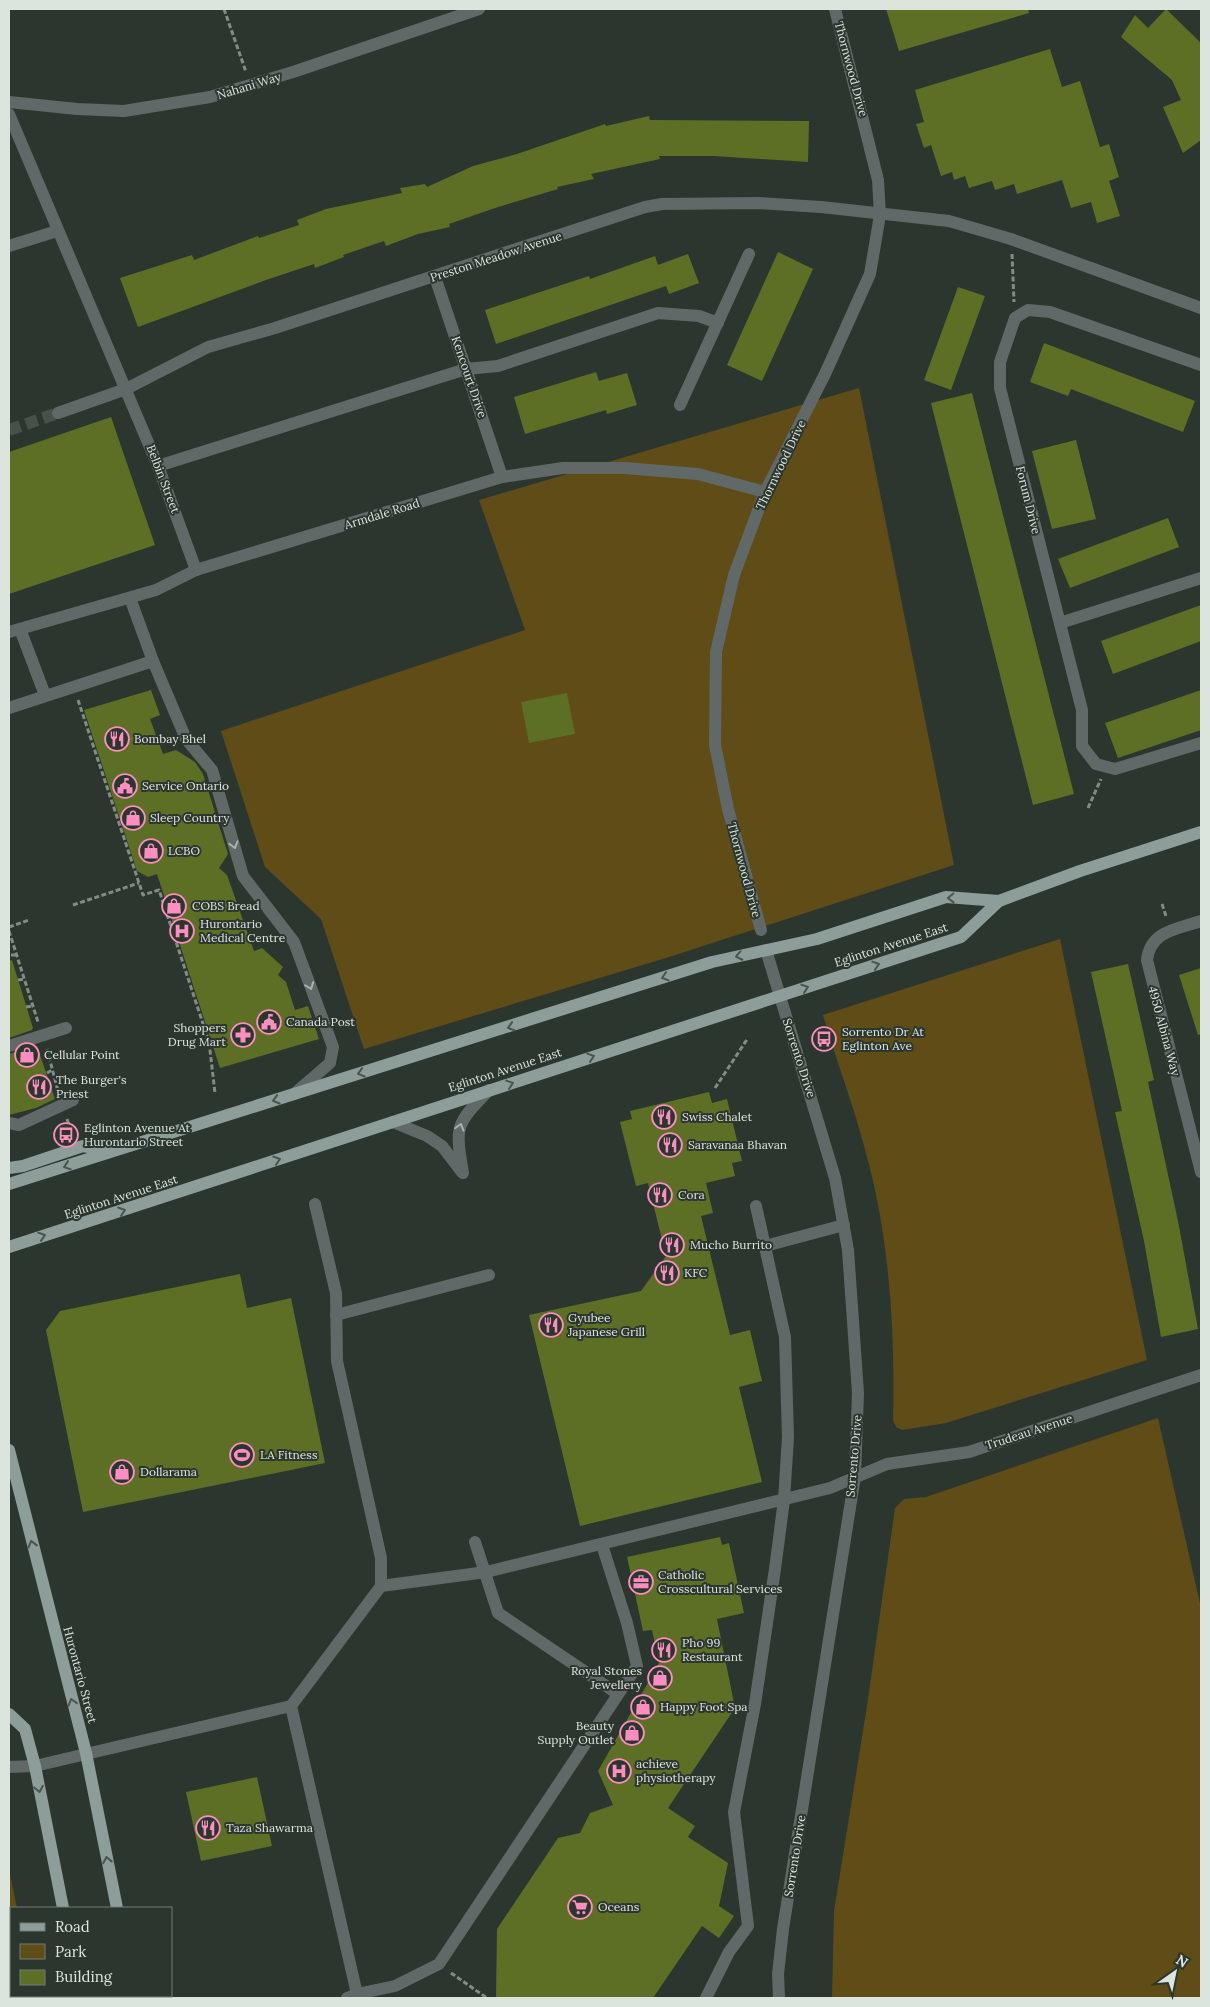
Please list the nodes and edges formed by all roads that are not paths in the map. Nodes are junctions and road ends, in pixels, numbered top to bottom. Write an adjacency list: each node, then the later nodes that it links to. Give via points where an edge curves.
1 (479, 9): 3 (street, Nahani Way, via 210,98 124,111)
2 (835, 9): 5 (street, Thornwood Drive, via 868,133 878,180)
3 (9, 102)
4 (9, 114): 6 (street, Belbin Street)
5 (880, 214): 9 (street, Preston Meadow Avenue, via 759,203 662,204); 10 (street, via 949,221 1011,239); 19 (street, Thornwood Drive, via 870,274 825,374)
6 (57, 231): 7 (street); 14 (street, Belbin Street)
7 (9, 246)
8 (749, 254): 11 (street)
9 (435, 277): 13 (street, Kencourt Drive); 14 (street, Preston Meadow Avenue, via 208,347)
10 (1201, 308)
11 (718, 323): 13 (street, via 699,316 658,314 498,366); 15 (street)
12 (1201, 365): 23 (street, Forum Drive, via 1050,312 1028,310 1015,318 1000,362 1000,388)
13 (466, 369): 17 (street); 18 (street, Kencourt Drive)
14 (126, 389): 16 (street, Preston Meadow Avenue); 17 (street, Belbin Street)
15 (680, 405)
16 (58, 413)
17 (158, 466): 20 (street, Belbin Street)
18 (502, 477): 19 (street, Armdale Road, via 563,468 625,468 698,474); 20 (street, Armdale Road)
19 (765, 492): 32 (street, Thornwood Drive, via 734,575 716,652 715,745 728,809)
20 (196, 570): 22 (street, Armdale Road, via 156,590)
21 (1201, 578): 23 (street)
22 (130, 598): 24 (street, Armdale Road); 25 (street)
23 (1060, 623): 28 (street, Forum Drive, via 1082,710 1082,746 1096,764 1115,769)
24 (14, 631): 26 (street)
25 (153, 661): 26 (street); 38 (street, one-way to 38, via 186,739 212,770 243,876 294,942 333,1047 330,1063)
26 (45, 696): 27 (street)
27 (9, 708)
28 (1201, 743)
29 (1201, 832): 30 (main road, Eglinton Avenue East)
30 (999, 901): 33 (main road, Eglinton Avenue East, one-way to 33, via 946,897 817,939); 34 (main road, Eglinton Avenue East, one-way to 30, via 961,937)
31 (1201, 921): 44 (street, 4950 Albina Way, via 1157,937 1148,948 1147,960)
32 (761, 930)
33 (766, 950): 34 (street, Sorrento Drive); 38 (main road, Eglinton Avenue East, one-way to 38, via 712,962)
34 (780, 996): 37 (main road, Eglinton Avenue East, one-way to 34); 48 (street, Sorrento Drive, via 827,1149)
35 (66, 1028): 36 (street)
36 (9, 1046)
37 (489, 1090): 40 (main road, Eglinton Avenue East); 40 (street, one-way to 37, via 442,1146 463,1173 457,1138 463,1119)
38 (294, 1094): 42 (main road, Eglinton Avenue East, one-way to 42)
39 (73, 1100): 41 (street, via 19,1125)
40 (393, 1122): 50 (main road, Eglinton Avenue East, one-way to 40)
41 (9, 1123)
42 (114, 1151): 43 (main road, via 83,1146); 45 (main road, Eglinton Avenue East, one-way to 45)
43 (9, 1168)
44 (1201, 1172)
45 (9, 1184)
46 (316, 1204): 52 (street, via 336,1293)
47 (756, 1206): 49 (street)
48 (844, 1225): 49 (street); 55 (street, Sorrento Drive, via 858,1357)
49 (765, 1246): 56 (street, via 785,1337 788,1437)
50 (9, 1247)
51 (489, 1275): 52 (street)
52 (336, 1315): 60 (street, via 337,1362 381,1558)
53 (1201, 1375): 55 (street, Trudeau Avenue, via 969,1452 887,1464)
54 (9, 1450): 64 (main road, Hurontario Street, one-way to 54)
55 (855, 1476): 56 (street, Trudeau Avenue, via 830,1488); 71 (street, Sorrento Drive, via 783,1929)
56 (784, 1500): 58 (street, Trudeau Avenue); 70 (street, via 755,1704 734,1812 748,1926 729,1952)
57 (475, 1542): 59 (street)
58 (602, 1545): 59 (street, Trudeau Avenue); 61 (street, via 628,1623 637,1666)
59 (486, 1572): 60 (street, Trudeau Avenue); 61 (street, via 498,1613)
60 (381, 1586): 62 (street)
61 (618, 1694): 69 (street, via 439,1964 394,1986)
62 (291, 1706): 64 (street); 69 (street)
63 (9, 1714): 65 (main road, via 25,1730)
64 (86, 1753): 65 (street); 68 (main road, Hurontario Street, one-way to 64)
65 (35, 1766): 66 (street); 67 (main road, one-way to 67)
66 (9, 1767)
67 (63, 1907)
68 (117, 1907)
69 (352, 1996)
70 (706, 1998)
71 (779, 1998)

